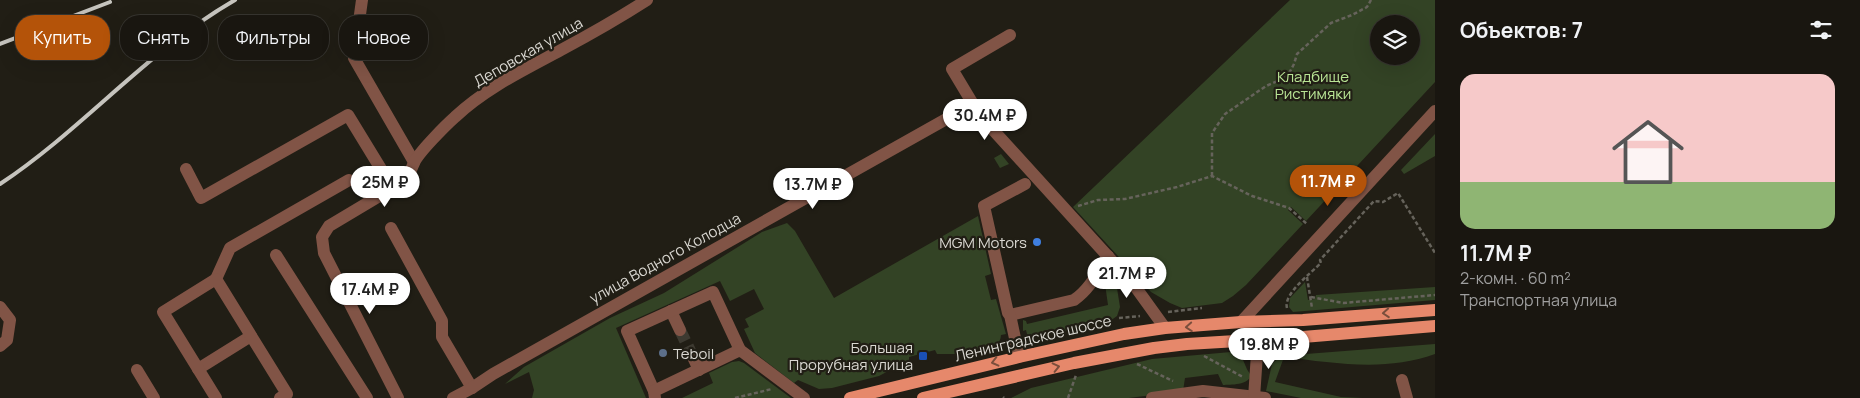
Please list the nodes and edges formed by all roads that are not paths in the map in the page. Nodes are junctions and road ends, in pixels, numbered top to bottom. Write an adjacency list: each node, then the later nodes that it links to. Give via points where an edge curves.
1 (362, 0): 6 (street, via 354,58)
2 (647, 0): 6 (street, Деповская улица, via 500,82 455,117)
3 (1010, 35): 4 (street, via 952,69)
4 (973, 104): 13 (street); 33 (street, улица Водного Колодца)
5 (1435, 110): 19 (street)
6 (414, 162): 10 (street, Деповская улица, via 406,180)
7 (186, 169): 10 (street, via 201,198 348,115)
8 (349, 180): 14 (street, via 230,248)
9 (1025, 184): 18 (street, via 984,206)
10 (392, 188): 40 (street, Деповская улица, via 329,226 322,237 324,253)
11 (391, 228): 33 (street, via 442,321 442,336)
12 (276, 255): 39 (street)
13 (1108, 256): 18 (street, via 1090,286 1074,300); 21 (street)
14 (216, 279): 23 (street); 29 (street, via 163,312)
15 (0, 307): 25 (street, via 10,320 7,340)
16 (1435, 310): 19 (main road, Ленинградское шоссе, one-way to 19)
17 (671, 311): 22 (street); 26 (street, via 713,292); 34 (street, via 627,331)
18 (1010, 315): 28 (street)
19 (1241, 322): 21 (main road, Ленинградское шоссе, one-way to 21)
20 (1435, 326): 24 (main road)
21 (1165, 328): 28 (main road, Ленинградское шоссе)
22 (680, 330)
23 (251, 336): 29 (street); 38 (street, via 287,394)
24 (1258, 339): 35 (street); 44 (main road, one-way to 24, via 1121,353)
25 (0, 346)
26 (740, 350): 31 (street); 42 (street)
27 (693, 357): 31 (street)
28 (1019, 357): 43 (main road, Ленинградское шоссе, one-way to 43)
29 (198, 369): 37 (street)
30 (137, 370): 36 (street)
31 (699, 370): 34 (street)
32 (1402, 380): 46 (street)
33 (472, 388): 41 (street, улица Водного Колодца)
34 (655, 394)
35 (1257, 394): 45 (street, via 1204,391)
36 (154, 398)
37 (216, 398)
38 (280, 398)
39 (367, 398)
40 (398, 398)
41 (453, 398)
42 (804, 398)
43 (850, 398)
44 (923, 398)
45 (1152, 398)
46 (1407, 398)

